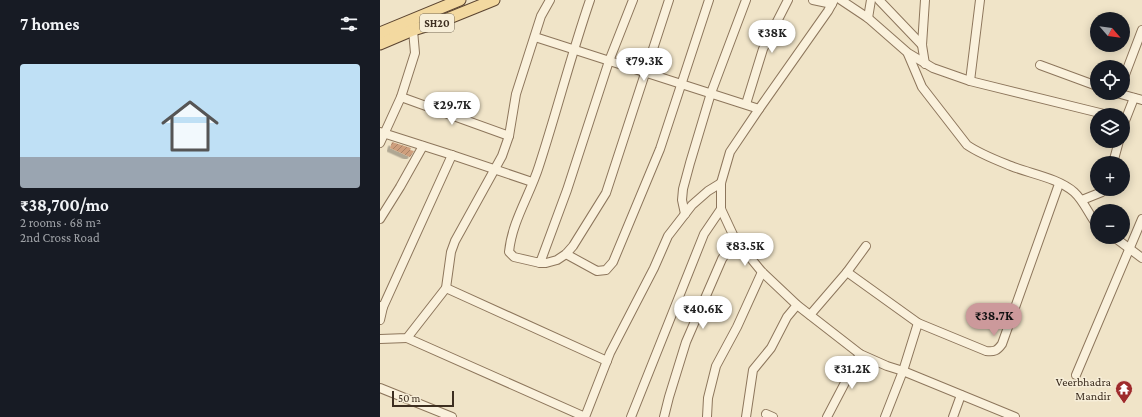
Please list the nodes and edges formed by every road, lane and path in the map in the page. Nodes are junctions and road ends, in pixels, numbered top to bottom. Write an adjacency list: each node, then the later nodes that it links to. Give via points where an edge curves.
1 (460, 0): 20 (main road, SH20)
2 (494, 0): 18 (main road, SH20)
3 (550, 0): 21 (street, via 541,16)
4 (590, 0): 24 (street)
5 (633, 0): 26 (street)
6 (669, 0): 30 (street)
7 (709, 0): 33 (street)
8 (746, 0): 34 (street)
9 (788, 0): 37 (street, via 764,48)
10 (813, 0): 16 (street)
11 (841, 0): 17 (street)
12 (871, 0): 17 (street)
13 (879, 0): 23 (street)
14 (925, 0): 23 (street)
15 (980, 0): 31 (street)
16 (833, 2): 38 (street)
17 (868, 18): 25 (street)
18 (413, 30): 22 (main road, SH20); 35 (street, via 415,53)
19 (1142, 32): 27 (street)
20 (380, 33)
21 (535, 37): 24 (street); 42 (street, via 516,94)
22 (380, 44)
23 (922, 45): 28 (street)
24 (574, 50): 26 (street); 47 (street, via 539,167)
25 (908, 53): 28 (street); 49 (street, via 922,87 967,145 1011,166)
26 (609, 61): 30 (street); 63 (street)
27 (1130, 62)
28 (925, 64): 31 (street)
29 (1040, 65): 32 (street)
30 (645, 72): 33 (street); 61 (street, via 606,193)
31 (970, 81): 39 (street)
32 (1090, 83)
33 (681, 84): 34 (street); 61 (street, via 660,150 613,262 606,270 597,271)
34 (711, 93): 37 (street); 53 (street, via 683,189)
35 (402, 97): 41 (street); 42 (street)
36 (1138, 99): 40 (street)
37 (746, 104): 38 (street)
38 (759, 109): 48 (street, via 730,152)
39 (1090, 111)
40 (1130, 112)
41 (382, 133): 43 (street); 44 (street)
42 (509, 136): 46 (street)
43 (380, 143)
44 (423, 146): 45 (street); 56 (street)
45 (452, 155): 46 (street); 68 (street)
46 (494, 170): 47 (street); 66 (street, via 455,241)
47 (532, 182): 63 (street, via 512,234 509,252 514,256)
48 (721, 183): 52 (street); 53 (street, via 708,190)
49 (1059, 184): 51 (street, via 1073,191); 71 (street, via 998,350 986,351)
50 (1092, 196): 51 (street)
51 (1082, 200): 54 (street)
52 (721, 209): 57 (street); 82 (street, via 704,234)
53 (685, 214): 75 (street, via 668,236)
54 (1090, 216)
55 (1142, 218): 60 (street)
56 (380, 219)
57 (735, 239): 64 (street); 83 (street, via 722,259 686,342)
58 (1124, 244): 60 (street)
59 (866, 246): 65 (street)
60 (1129, 248): 62 (street); 77 (street)
61 (566, 254): 63 (street, via 557,260)
62 (1142, 258)
63 (540, 263)
64 (762, 272): 67 (street); 84 (street, via 716,366 708,398)
65 (847, 272): 69 (street); 71 (street)
66 (446, 288): 72 (street); 75 (street)
67 (797, 305): 69 (street); 85 (street, via 787,317 768,352 753,370)
68 (381, 306): 70 (street)
69 (810, 316): 74 (street)
70 (380, 320)
71 (918, 323): 76 (street)
72 (406, 338): 73 (street); 81 (street)
73 (380, 339)
74 (860, 354): 76 (street); 86 (street)
75 (607, 361): 81 (street)
76 (903, 371): 79 (street); 87 (street)
77 (1076, 375)
78 (380, 388): 80 (street)
79 (961, 395): 88 (street); 89 (street)
80 (452, 417)
81 (585, 417)
82 (631, 417)
83 (664, 417)
84 (707, 417)
85 (746, 417)
86 (827, 417)
87 (885, 417)
88 (953, 417)
89 (1015, 417)

